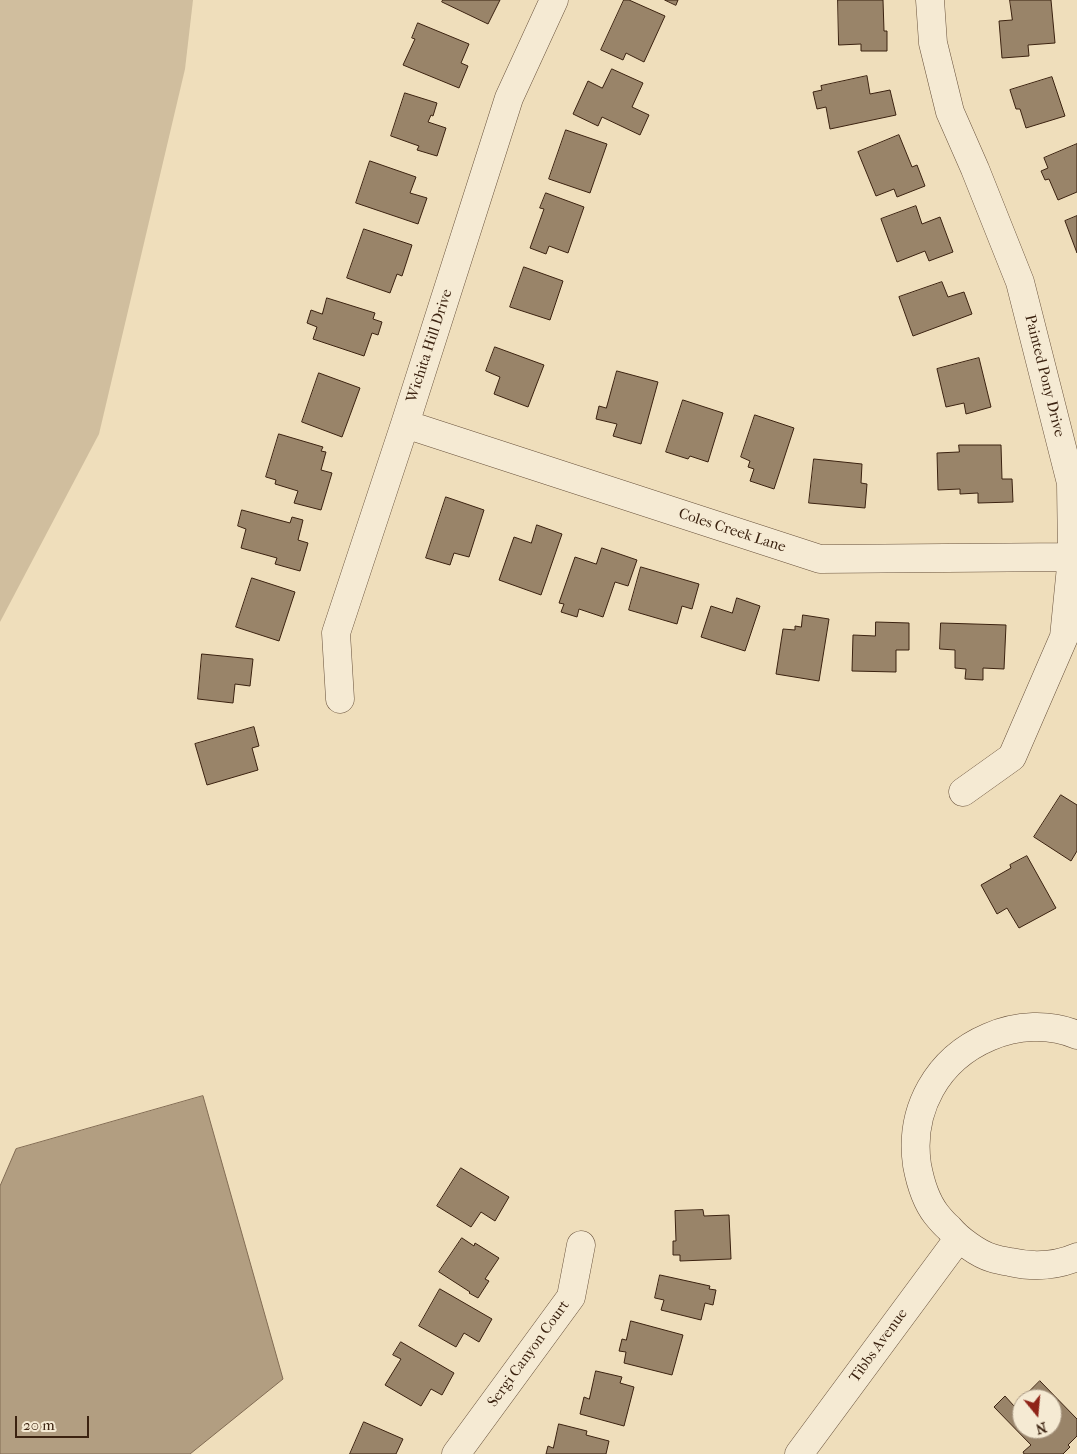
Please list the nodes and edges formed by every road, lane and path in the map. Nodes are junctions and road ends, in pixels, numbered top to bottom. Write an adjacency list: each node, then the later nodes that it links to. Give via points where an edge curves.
1 (554, 0): 3 (street, Wichita Hill Drive, via 509,98)
2 (930, 0): 4 (street, Painted Pony Drive, via 933,43 950,112 1025,301 1071,483)
3 (405, 424): 4 (street, Coles Creek Lane, via 820,559); 5 (street, Wichita Hill Drive, via 336,633)
4 (1072, 557): 6 (street, Painted Pony Drive, via 1064,637 1012,758)
5 (340, 699)
6 (964, 792)
7 (1077, 1035): 8 (street, via 1036,1026 1002,1031 974,1043 949,1063 930,1088 906,1148 935,1213)
8 (958, 1239): 10 (street, via 990,1258 1027,1266 1064,1262); 12 (street, Tibbs Avenue)
9 (581, 1245): 11 (street, Sergi Canyon Court, via 571,1297)
10 (1077, 1257)
11 (456, 1454)
12 (799, 1454)

